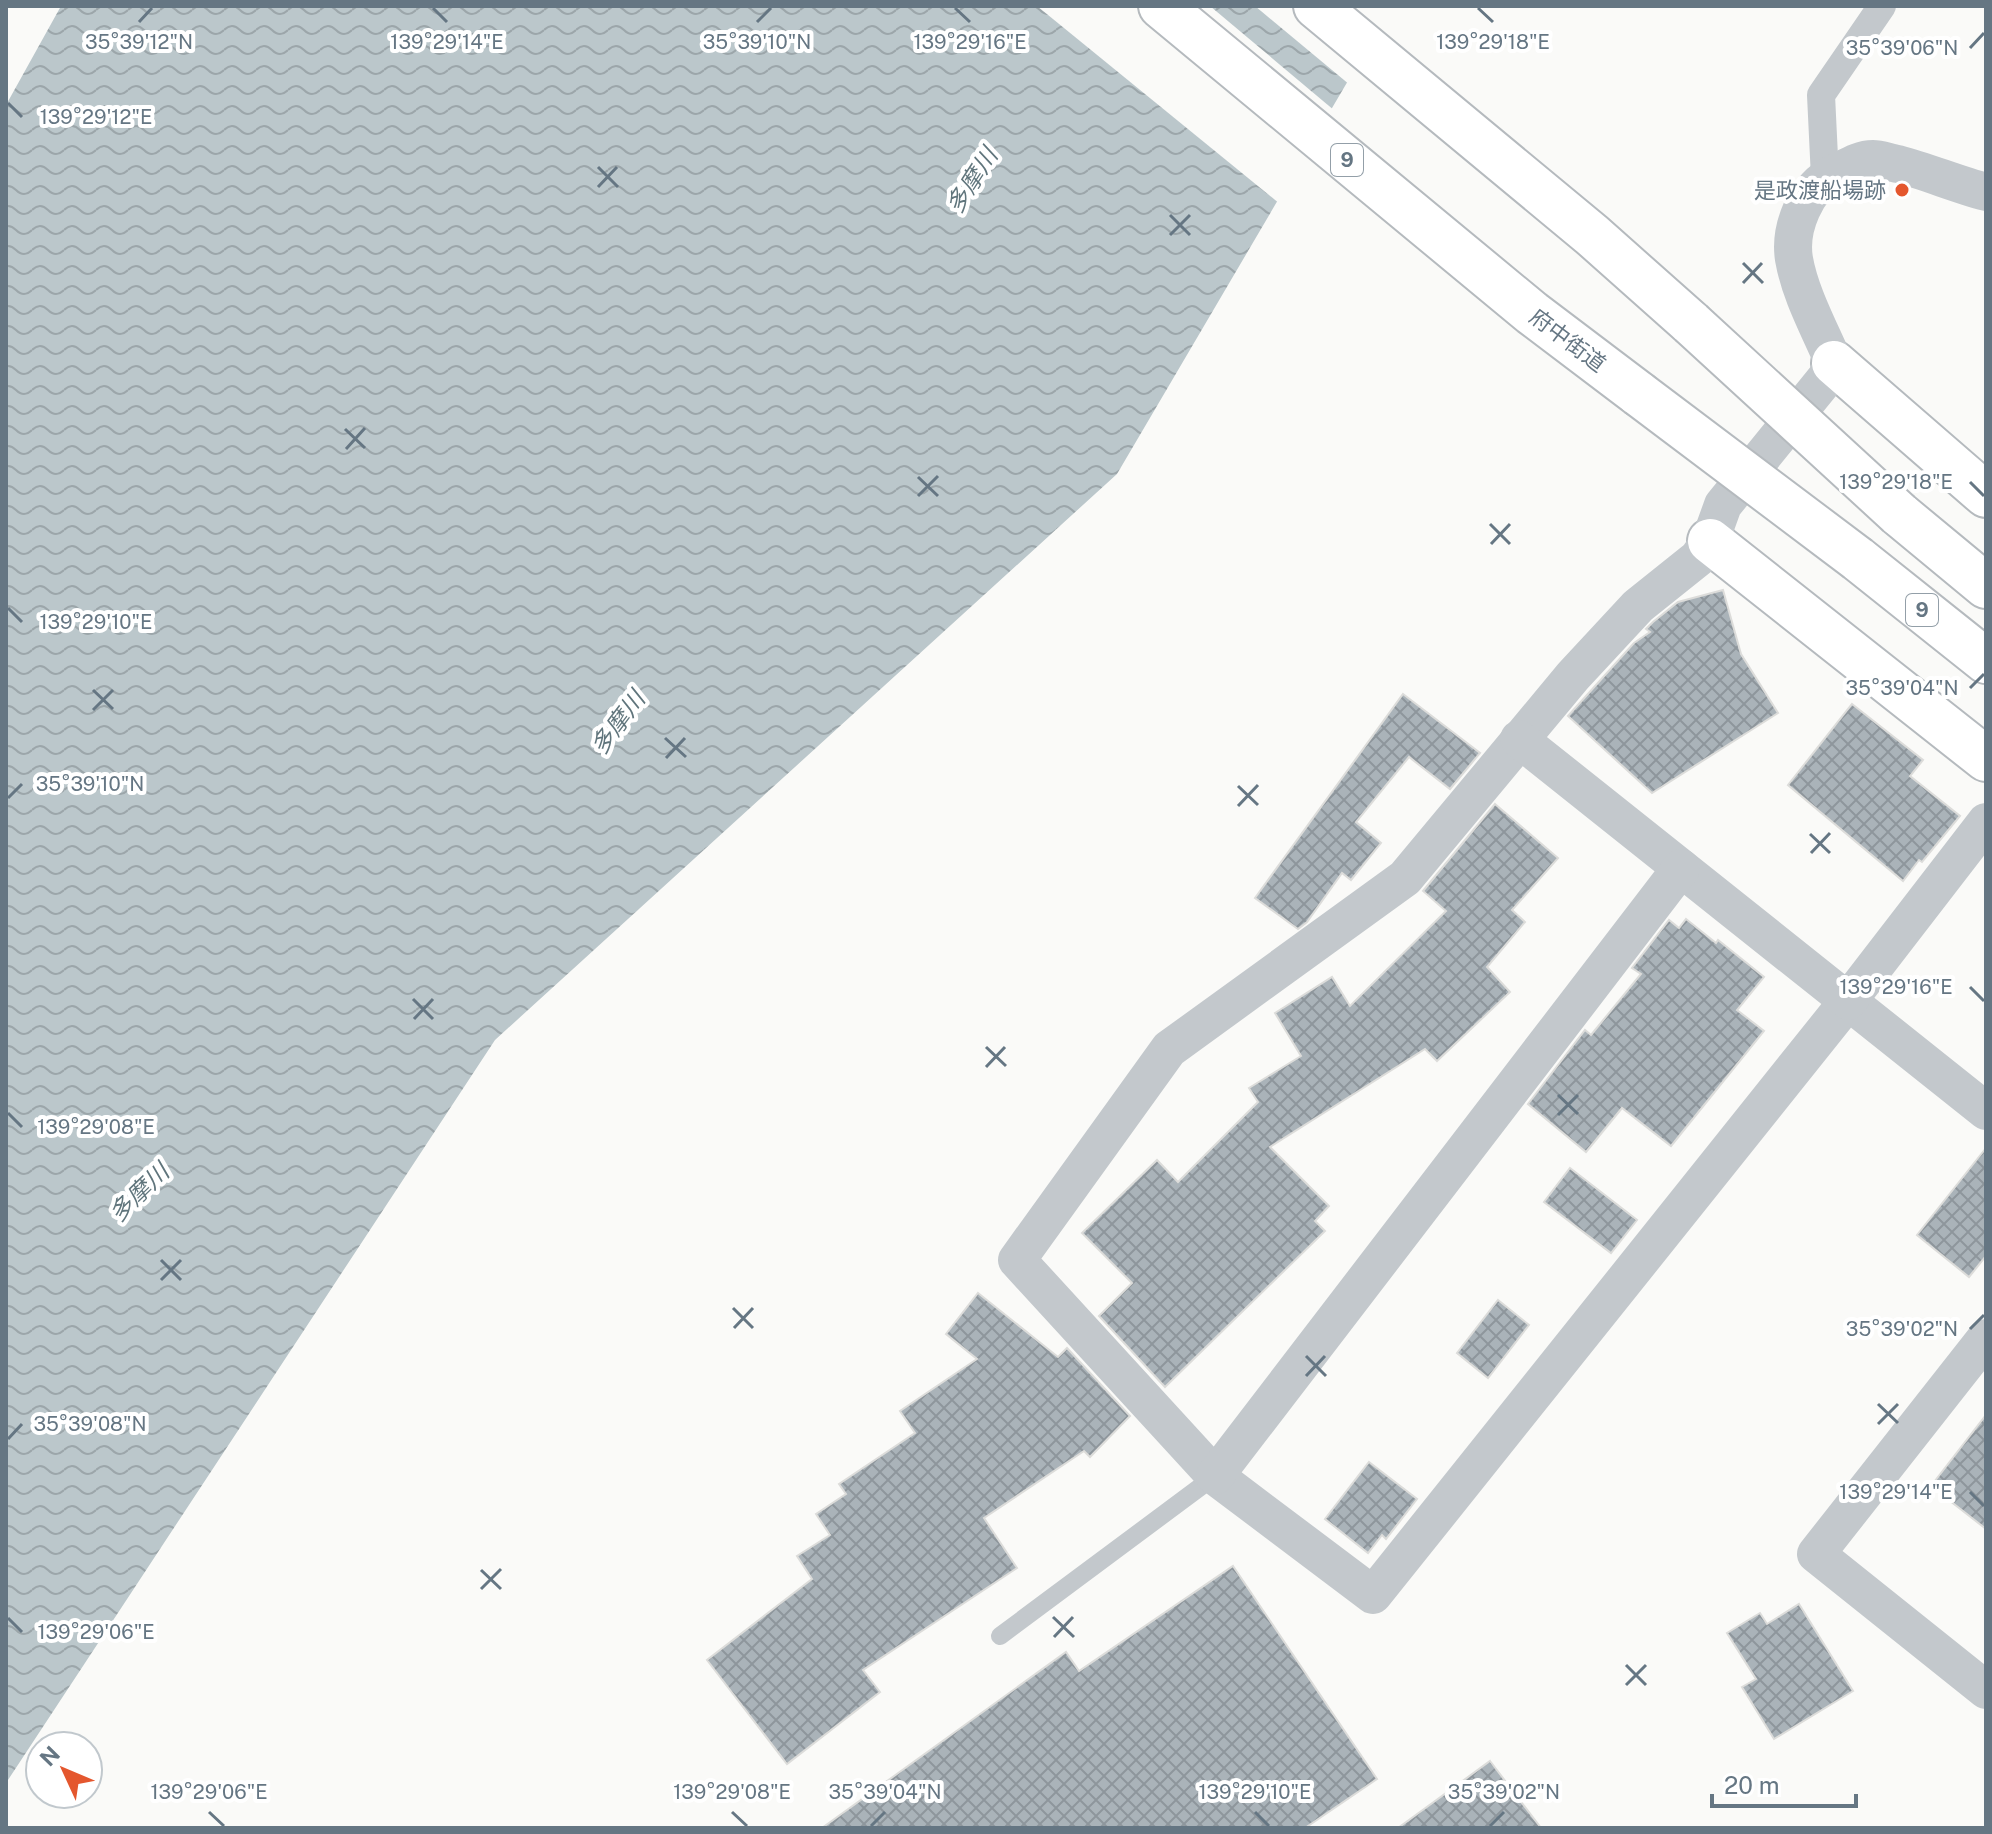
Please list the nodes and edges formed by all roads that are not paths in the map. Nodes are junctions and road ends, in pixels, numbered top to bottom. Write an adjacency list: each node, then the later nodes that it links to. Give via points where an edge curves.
1 (1161, 6): 10 (main road, 府中街道 / 9, bridge, via 1532,313)
2 (1316, 6): 9 (main road, bridge, via 1592,235 1899,514)
3 (1882, 6): 4 (street, via 1821,95)
4 (1825, 178): 5 (street, via 1874,159); 6 (street, via 1812,189 1801,212 1793,257)
5 (1986, 192)
6 (1834, 363): 7 (main road); 8 (street, via 1723,505)
7 (1986, 495)
8 (1710, 541): 11 (street, via 1698,558 1638,606); 12 (main road)
9 (1986, 586)
10 (1986, 661)
11 (1519, 739): 14 (street); 18 (street, via 1405,878 1169,1049 1017,1260)
12 (1986, 759)
13 (1986, 822): 15 (street)
14 (1681, 868): 15 (street); 18 (street)
15 (1848, 1001): 16 (street); 18 (street, via 1373,1595)
16 (1986, 1111)
17 (1986, 1338): 20 (street, via 1816,1554)
18 (1215, 1476): 19 (lane)
19 (1000, 1636)
20 (1986, 1690)

